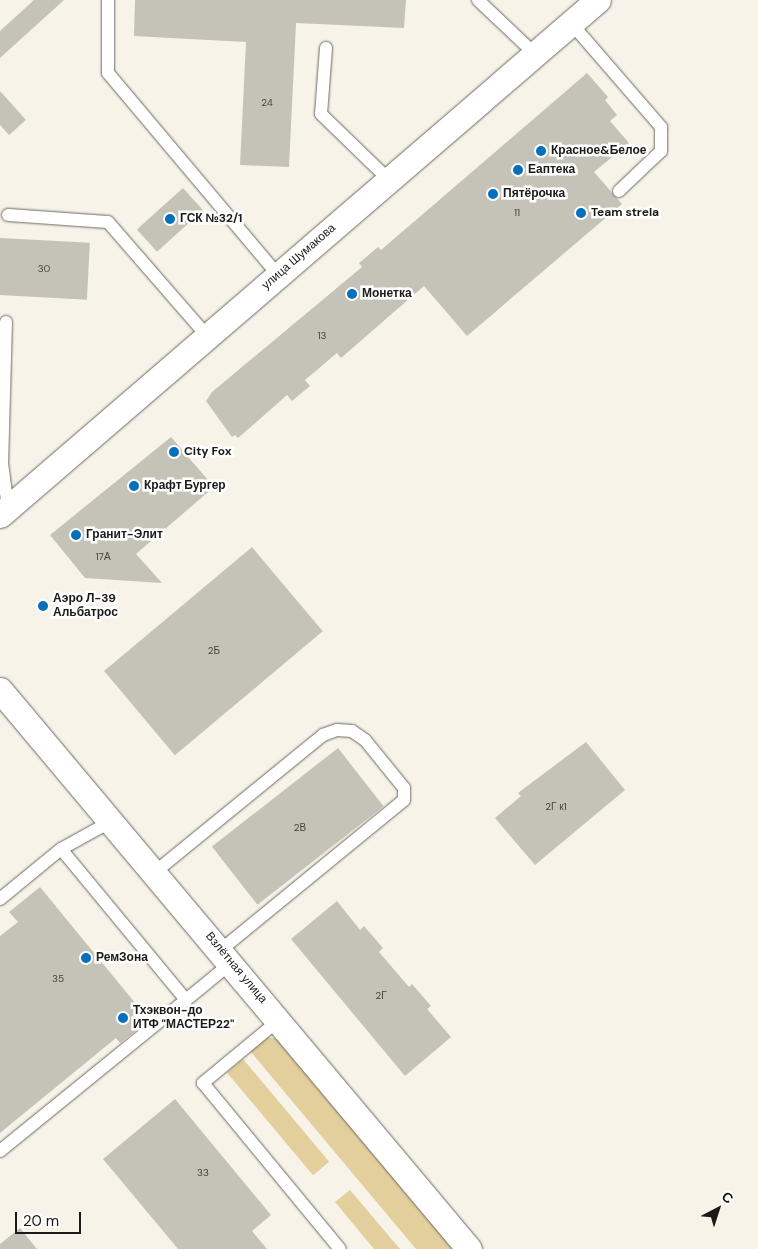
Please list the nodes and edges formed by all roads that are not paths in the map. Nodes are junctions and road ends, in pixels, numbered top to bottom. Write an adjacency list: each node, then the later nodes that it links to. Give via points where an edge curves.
1 (108, 0): 10 (lane, via 108,72)
2 (478, 0): 6 (lane)
3 (597, 0): 4 (street, улица Шумакова)
4 (571, 23): 6 (street, улица Шумакова); 8 (lane, via 661,127 661,151)
5 (326, 48): 7 (lane, via 321,114)
6 (535, 54): 7 (street, улица Шумакова)
7 (388, 180): 10 (street, улица Шумакова)
8 (619, 191)
9 (8, 215): 12 (lane, via 108,222)
10 (278, 275): 12 (street, улица Шумакова)
11 (6, 322): 13 (lane, via 2,463)
12 (207, 336): 13 (street, улица Шумакова)
13 (4, 512)
14 (0, 690): 15 (street, Взлётная улица)
15 (112, 820): 16 (lane); 17 (street, Взлётная улица)
16 (61, 849): 18 (lane); 20 (lane)
17 (155, 872): 19 (street, Взлётная улица); 19 (lane, via 323,735 352,731 366,740 404,788 404,800)
18 (0, 899)
19 (226, 957): 20 (lane); 21 (street, Взлётная улица)
20 (186, 1000): 22 (lane)
21 (279, 1020): 23 (lane, via 203,1082); 24 (street, Взлётная улица)
22 (0, 1151)
23 (340, 1249)
24 (469, 1249)

